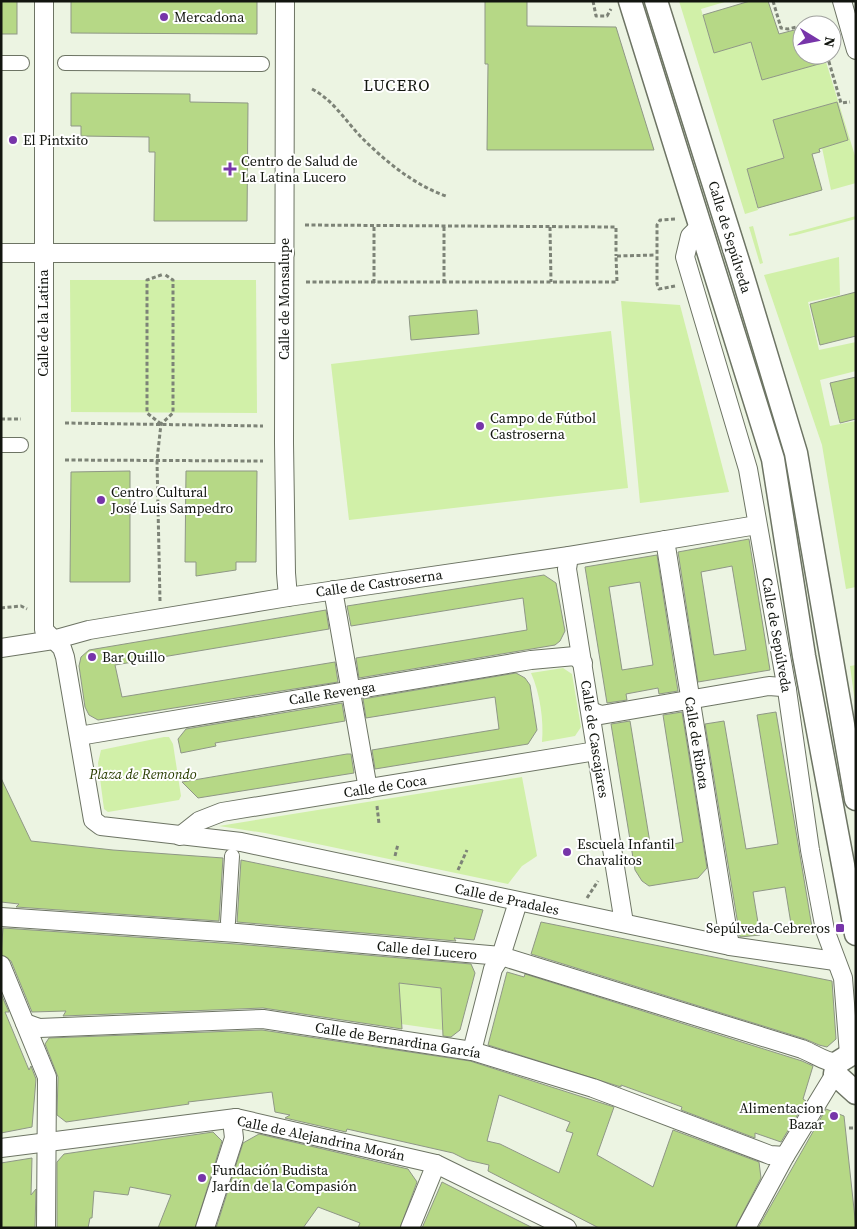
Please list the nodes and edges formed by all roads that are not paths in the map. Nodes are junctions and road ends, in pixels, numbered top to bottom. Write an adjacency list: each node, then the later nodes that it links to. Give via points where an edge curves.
1 (44, 1): 15 (street, Calle de la Latina)
2 (285, 1): 13 (street, Calle de Monsalupe)
3 (630, 1): 12 (street, Calle de Sepúlveda)
4 (656, 1): 33 (street, Calle de Sepúlveda, via 796,453)
5 (842, 1): 6 (street)
6 (851, 16): 7 (street)
7 (856, 50)
8 (22, 62): 9 (street)
9 (1, 63)
10 (65, 64): 11 (street)
11 (262, 64)
12 (691, 222): 18 (street, Calle de Sepúlveda, via 685,257 748,469); 40 (street, Calle de Sepúlveda, via 773,459 804,656)
13 (285, 252): 15 (street); 22 (street, Calle de Monsalupe, via 284,443)
14 (1, 253): 15 (street)
15 (44, 254): 23 (street, Calle de la Latina, via 44,630)
16 (1, 445): 17 (street)
17 (21, 445)
18 (757, 525): 19 (street, Calle de Castroserna); 27 (street, Calle de Sepúlveda)
19 (665, 540): 20 (street, Calle de Castroserna); 28 (street, Calle de Ribota)
20 (569, 556): 21 (street, Calle de Castroserna); 25 (street, Calle de Cascajares, via 567,569)
21 (333, 590): 22 (street, Calle de Castroserna); 26 (street)
22 (288, 596): 23 (street, Calle de Castroserna, via 89,630)
23 (53, 640): 24 (street, Calle de Castroserna); 30 (street, via 62,648 65,657)
24 (1, 648)
25 (583, 663): 26 (street, Calle Revenga, via 575,656 559,656); 29 (street, Calle de Cascajares)
26 (350, 689): 30 (street, Calle Revenga); 32 (street)
27 (787, 690): 28 (street, via 769,686); 43 (street, Calle de Sepúlveda, via 810,850 825,930)
28 (690, 698): 29 (street, via 601,715); 41 (street, Calle de Ribota)
29 (592, 711): 31 (street, Calle de Cascajares)
30 (79, 736): 34 (street, via 93,820 101,826)
31 (596, 751): 32 (street, Calle de Coca); 39 (street, Calle de Cascajares)
32 (368, 789): 34 (street, Calle de Coca, via 222,812 199,821)
33 (856, 799)
34 (180, 836): 36 (street, Calle de Pradales, via 241,842)
35 (232, 856): 38 (street)
36 (518, 902): 39 (street, Calle de Pradales); 42 (street)
37 (1, 917): 42 (street, Calle del Lucero)
38 (228, 922)
39 (624, 923): 41 (street, Calle de Pradales)
40 (856, 934)
41 (730, 946): 43 (street, Calle de Pradales)
42 (501, 956): 46 (street, via 493,969); 47 (street, Calle del Lucero, via 802,1049 826,1062)
43 (835, 961): 47 (street, Calle de Sepúlveda, via 843,978)
44 (1, 965): 45 (street)
45 (25, 1023): 46 (street, Calle de Bernardina García, via 39,1028 263,1019); 50 (street, via 47,1077)
46 (472, 1051): 52 (street, Calle de Bernardina García, via 593,1088 770,1155)
47 (844, 1060): 48 (street); 52 (street)
48 (856, 1093)
49 (236, 1118): 50 (street, Calle de Alejandrina Morán); 53 (street, Calle de Alejandrina Morán); 55 (street, via 234,1138)
50 (47, 1141): 51 (street, Calle de Alejandrina Morán); 54 (street)
51 (1, 1148)
52 (785, 1156): 58 (street)
53 (436, 1164): 56 (street); 57 (street, Calle de Alejandrina Morán)
54 (46, 1228)
55 (205, 1228)
56 (410, 1228)
57 (567, 1228)
58 (746, 1228)

